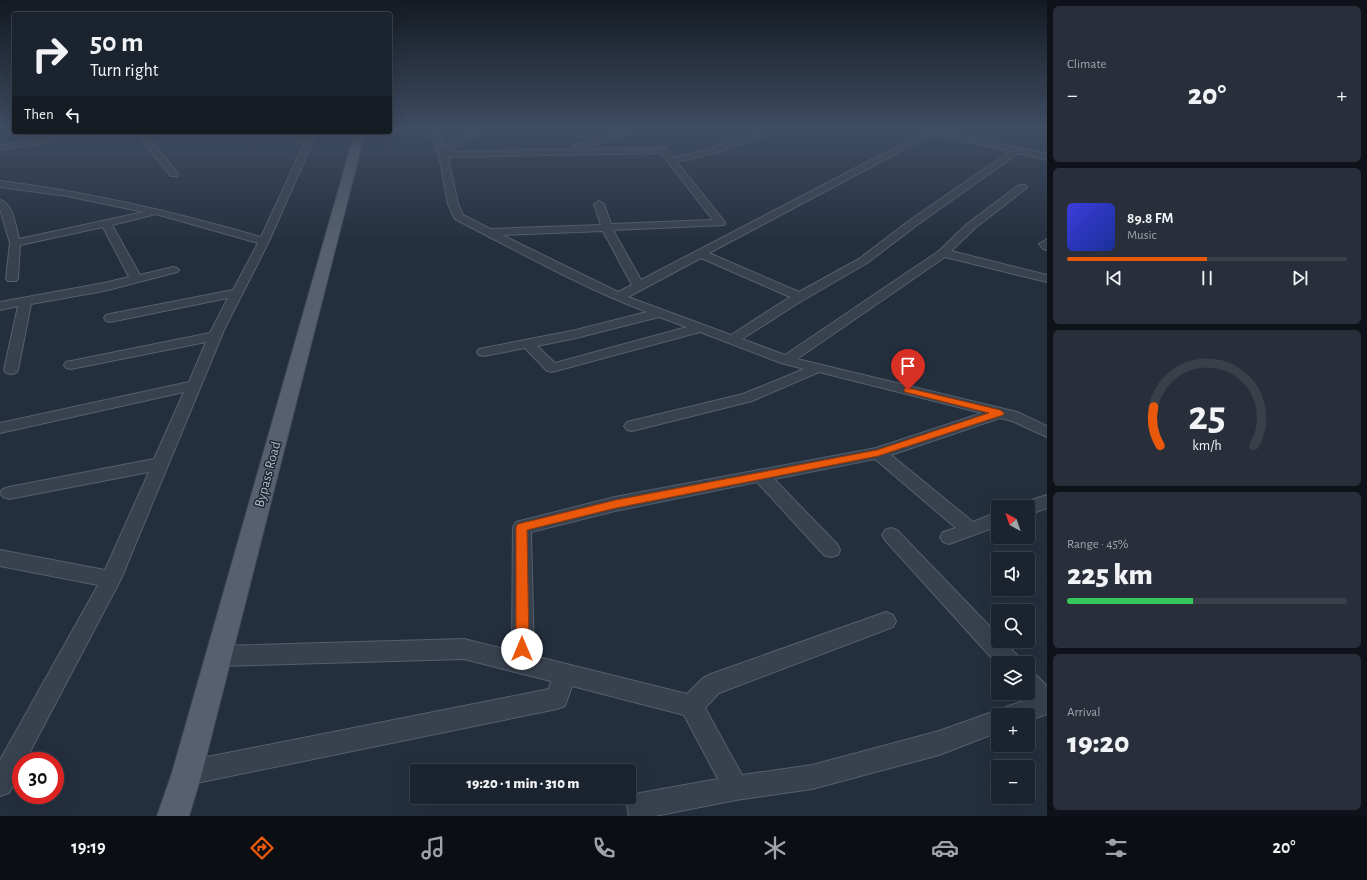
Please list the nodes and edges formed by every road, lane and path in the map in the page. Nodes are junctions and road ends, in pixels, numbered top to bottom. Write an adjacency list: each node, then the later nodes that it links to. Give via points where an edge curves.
1 (169, 168): 8 (street)
2 (297, 168): 17 (street)
3 (350, 168): 63 (main road, Bypass Road, via 326,265)
4 (445, 168): 16 (street, via 453,204 459,216)
5 (677, 168): 15 (street, via 720,223)
6 (858, 168): 21 (street)
7 (995, 168): 30 (street, via 913,223 862,261)
8 (174, 174)
9 (0, 184): 13 (street, via 70,193)
10 (1022, 187): 22 (street, via 972,226)
11 (0, 203): 19 (street, via 5,209)
12 (599, 204): 15 (street)
13 (157, 212): 14 (street); 17 (street, via 198,221)
14 (106, 223): 19 (street); 25 (street)
15 (608, 228): 16 (street); 27 (street)
16 (489, 232): 29 (street)
17 (264, 241): 28 (street)
18 (1047, 242): 20 (street, via 1044,244)
19 (15, 243): 24 (street)
20 (1047, 247)
21 (700, 253): 27 (street); 30 (street)
22 (943, 253): 26 (street); 40 (street)
23 (172, 270): 25 (street)
24 (12, 279)
25 (136, 279): 31 (street)
26 (1047, 279)
27 (638, 286): 29 (street)
28 (237, 293): 34 (street); 36 (street)
29 (618, 296): 33 (street)
30 (799, 297): 37 (street)
31 (25, 301): 32 (street); 43 (street)
32 (0, 306)
33 (659, 313): 35 (street); 38 (street)
34 (110, 318)
35 (700, 328): 37 (street); 38 (street, via 552,368)
36 (216, 336): 41 (street); 44 (street)
37 (732, 340): 40 (street)
38 (528, 344): 39 (street)
39 (484, 352)
40 (786, 360): 42 (street)
41 (71, 365)
42 (817, 368): 45 (street); 46 (street, via 747,398)
43 (11, 370)
44 (195, 385): 47 (street); 50 (street)
45 (1000, 413): 48 (street, via 1017,417); 49 (street)
46 (632, 426)
47 (0, 428)
48 (1047, 432)
49 (878, 453): 51 (street); 56 (street)
50 (161, 464): 52 (street); 61 (street)
51 (761, 476): 59 (street); 65 (street, via 616,504 522,527)
52 (9, 493)
53 (1047, 501): 54 (street)
54 (1035, 505)
55 (991, 522): 56 (street)
56 (971, 530): 58 (street)
57 (891, 535): 64 (street)
58 (949, 537)
59 (831, 550)
60 (0, 558): 61 (street)
61 (112, 579): 73 (street)
62 (886, 621): 69 (street, via 711,685)
63 (218, 656): 65 (street, via 464,649); 72 (main road, Bypass Road)
64 (1003, 656)
65 (523, 664): 66 (street)
66 (564, 674): 69 (street); 72 (street, via 557,698)
67 (1035, 689): 68 (street)
68 (1047, 702): 70 (street)
69 (691, 706): 74 (street)
70 (1032, 708)
71 (991, 724): 74 (street, via 939,743 812,777)
72 (187, 773): 75 (main road, Bypass Road)
73 (0, 784)
74 (736, 788): 76 (street, via 640,806)
75 (173, 816)
76 (642, 816)

